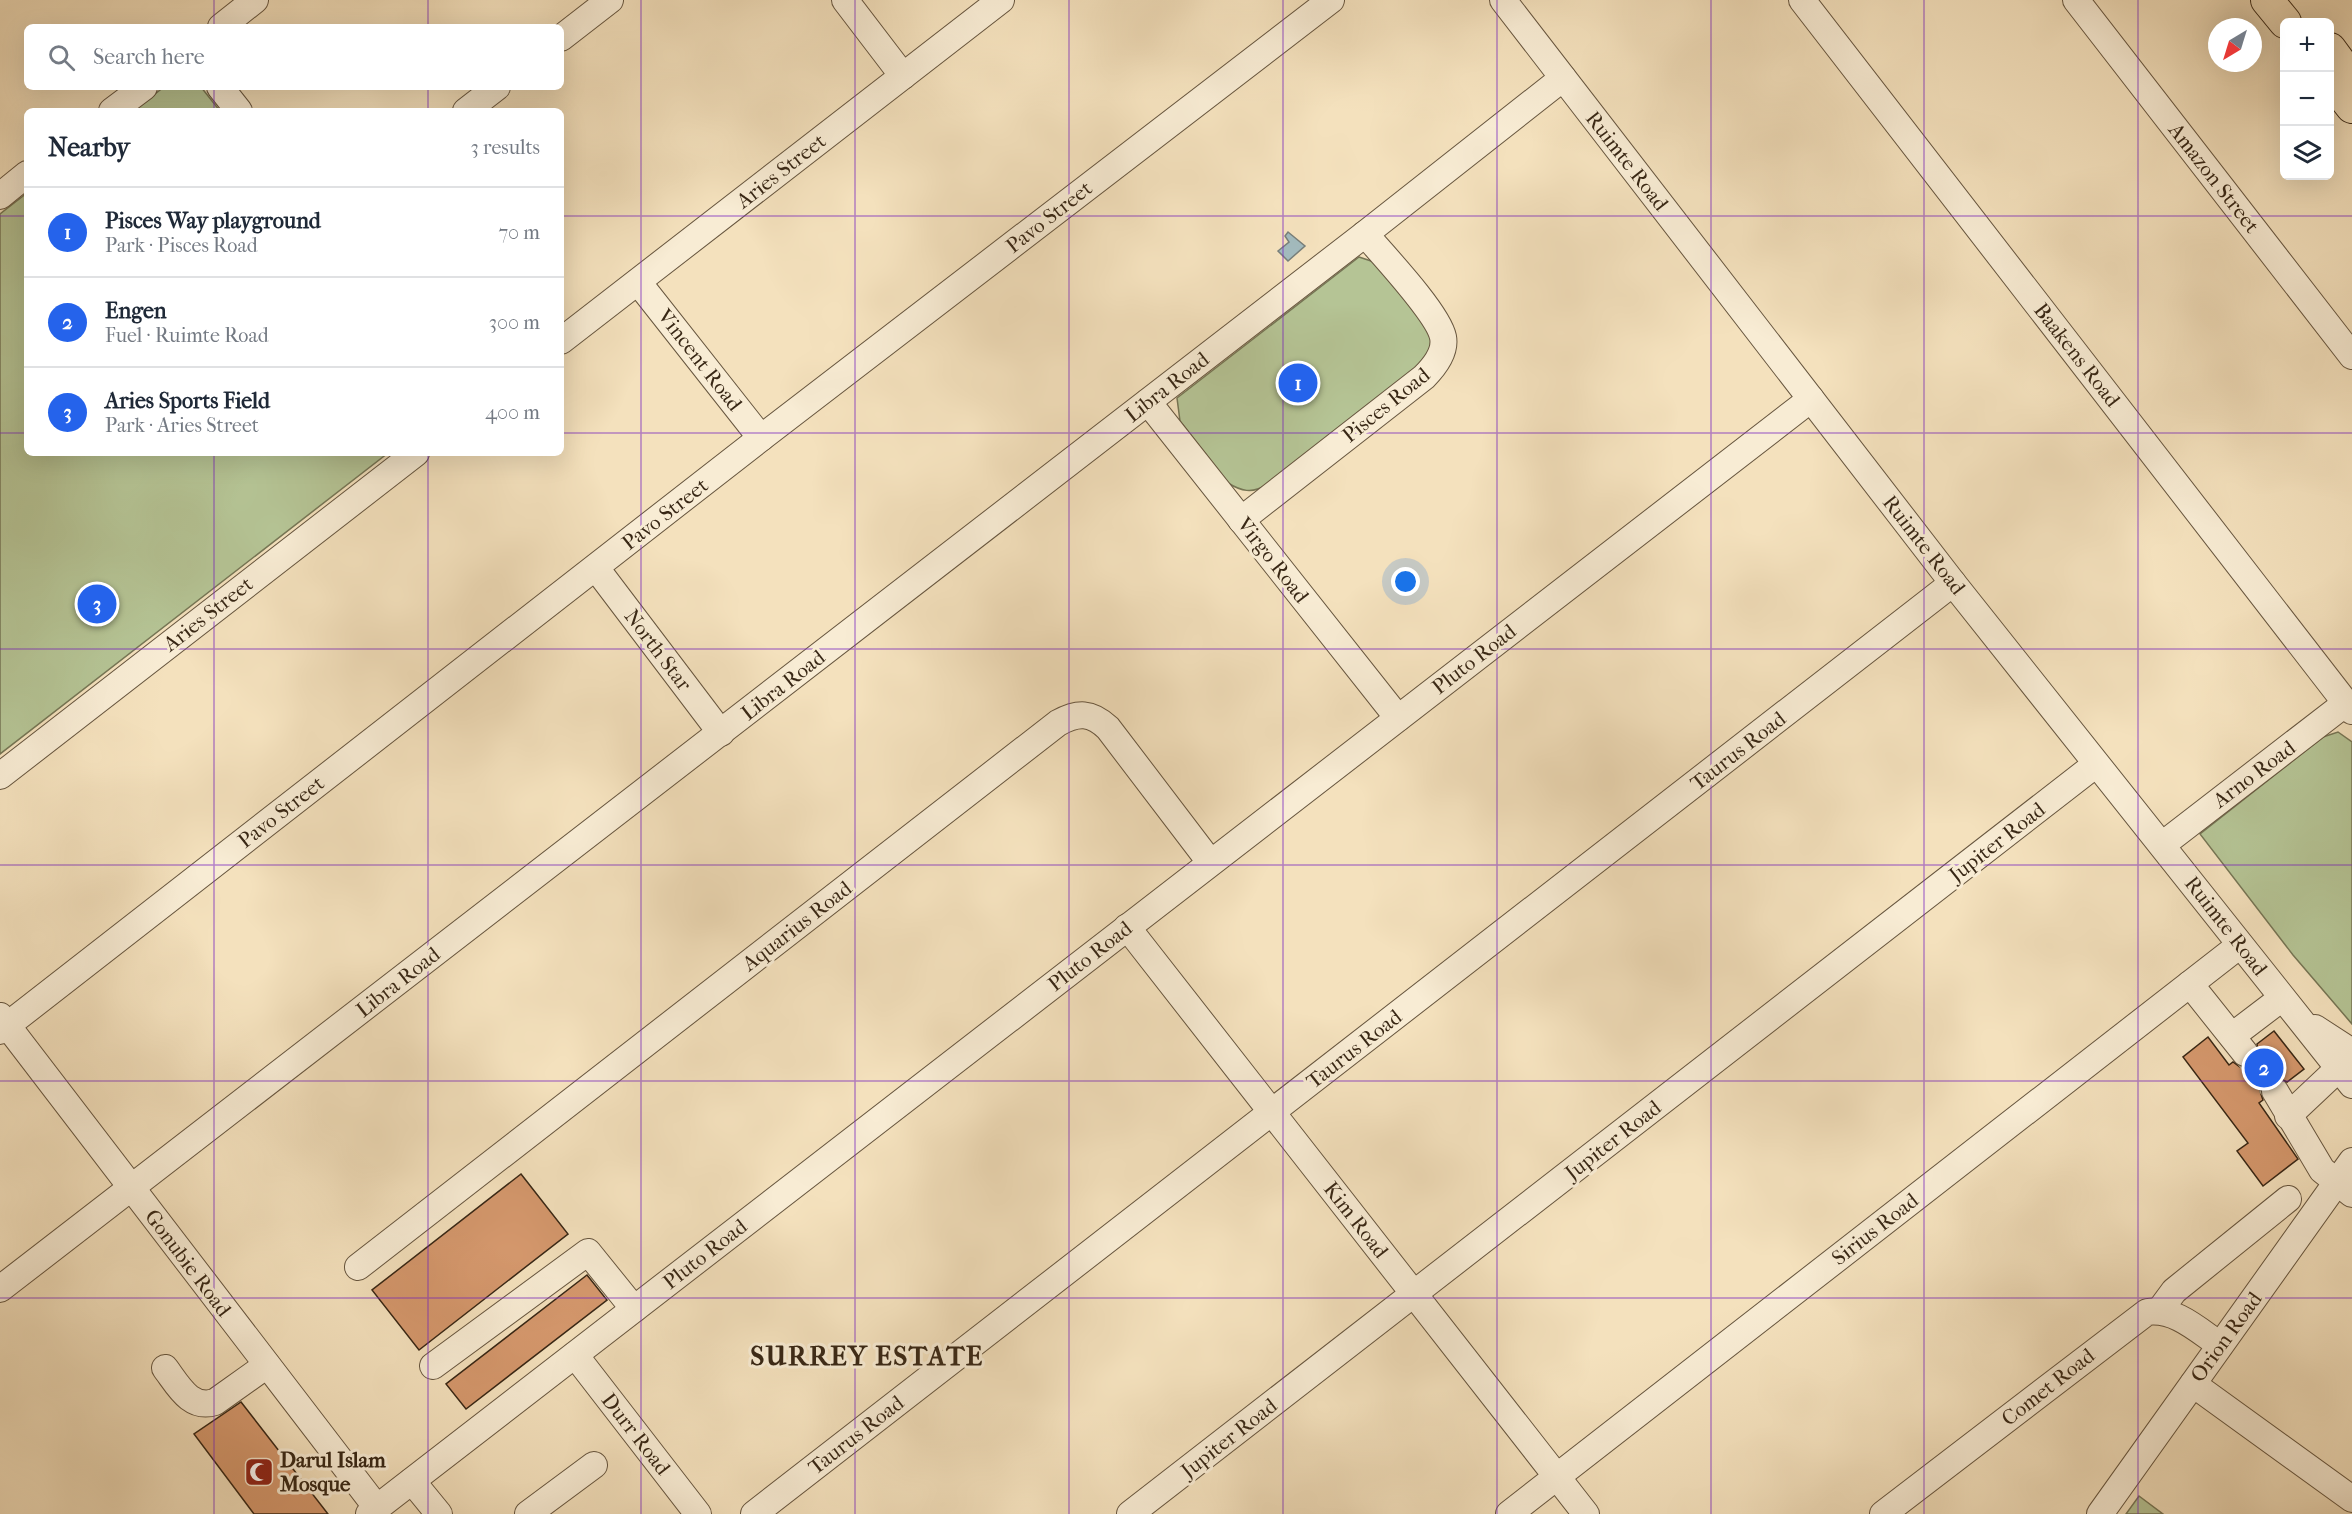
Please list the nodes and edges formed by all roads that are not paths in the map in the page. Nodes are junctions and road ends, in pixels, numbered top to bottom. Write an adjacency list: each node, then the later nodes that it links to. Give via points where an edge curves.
1 (255, 0): 13 (street)
2 (610, 0): 14 (street)
3 (845, 0): 16 (street)
4 (1001, 0): 16 (street, Aries Street)
5 (1331, 0): 35 (street, Pavo Street)
6 (1503, 0): 17 (street, Ruimte Road)
7 (1802, 0): 40 (street, Baakens Road)
8 (2076, 0): 32 (street, Amazon Street)
9 (2267, 0): 11 (main road)
10 (2292, 0): 12 (main road)
11 (2282, 18)
12 (2306, 18)
13 (225, 24)
14 (564, 36)
15 (2334, 54): 18 (main road)
16 (903, 76): 30 (street, Aries Street)
17 (1563, 78): 29 (street, Libra Road); 33 (street, Ruimte Road)
18 (2352, 79)
19 (2334, 84): 23 (main road)
20 (140, 90): 24 (street)
21 (222, 90): 25 (street)
22 (493, 90): 26 (street)
23 (2352, 107)
24 (116, 108)
25 (237, 108)
26 (470, 108)
27 (24, 176): 28 (street)
28 (0, 196)
29 (1365, 234): 34 (street, Libra Road); 37 (street, Pisces Road, via 1436,321 1444,340 1441,354 1424,377)
30 (638, 282): 31 (street, Aries Street); 35 (street, Vincent Road)
31 (564, 339)
32 (2352, 356)
33 (1810, 399): 39 (street, Ruimte Road); 41 (street, Pluto Road)
34 (1148, 402): 37 (street, Virgo Road); 42 (street, Libra Road)
35 (761, 438): 38 (street, Pavo Street)
36 (412, 456): 44 (street, Aries Street)
37 (1241, 520): 41 (street, Virgo Road)
38 (596, 568): 42 (street, North Star); 51 (street, Pavo Street)
39 (1953, 583): 43 (street, Ruimte Road); 54 (street, Taurus Road)
40 (2349, 707): 45 (street, Arno Road)
41 (1398, 718): 46 (street, Pluto Road)
42 (721, 733): 57 (street, Libra Road)
43 (2096, 765): 45 (street, Ruimte Road); 62 (street, Jupiter Road)
44 (0, 776)
45 (2162, 845): 48 (street, Ruimte Road)
46 (1210, 862): 47 (street, Pluto Road); 60 (street, Aquarius Road, via 1108,728 1098,718 1085,714 1070,716)
47 (1127, 927): 54 (street, Kim Road); 63 (street, Pluto Road)
48 (2240, 945): 49 (street, Sirius Road); 50 (street, Ruimte Road)
49 (2190, 984): 50 (street, via 2239,1045); 72 (street, Sirius Road)
50 (2282, 999): 52 (street, Ruimte Road)
51 (2, 1024): 57 (street, Gonubie Road)
52 (2348, 1068): 55 (street)
53 (2275, 1091): 55 (street)
54 (1272, 1112): 62 (street, Kim Road); 79 (street, Taurus Road)
55 (2288, 1116): 58 (street, via 2322,1170)
56 (2352, 1161): 58 (street, Orion Road)
57 (131, 1187): 61 (street, Libra Road); 67 (street, Gonubie Road)
58 (2344, 1189): 65 (street, Orion Road)
59 (2288, 1199): 64 (street, via 2174,1292)
60 (358, 1266)
61 (0, 1288)
62 (1414, 1294): 72 (street, Kim Road); 80 (street, Jupiter Road)
63 (634, 1309): 66 (street, Pluto Road); 68 (street, via 588,1252)
64 (2160, 1310): 65 (street); 83 (street, Comet Road, via 2147,1312 2130,1323)
65 (2220, 1345): 70 (street, Orion Road)
66 (575, 1355): 73 (street, Pluto Road); 78 (street, Durr Road)
67 (267, 1365): 69 (street, via 206,1404 187,1397); 75 (street, Gonubie Road)
68 (433, 1366)
69 (165, 1368)
70 (2193, 1384): 74 (street); 84 (street, Orion Road)
71 (594, 1466): 77 (street)
72 (1557, 1477): 81 (street, Sirius Road); 82 (street, Kim Road)
73 (412, 1481): 75 (street, Pluto Road); 76 (street)
74 (2352, 1499)
75 (373, 1511)
76 (439, 1514)
77 (528, 1514)
78 (698, 1514)
79 (754, 1514)
80 (1130, 1514)
81 (1509, 1514)
82 (1586, 1514)
83 (1883, 1514)
84 (2100, 1514)

